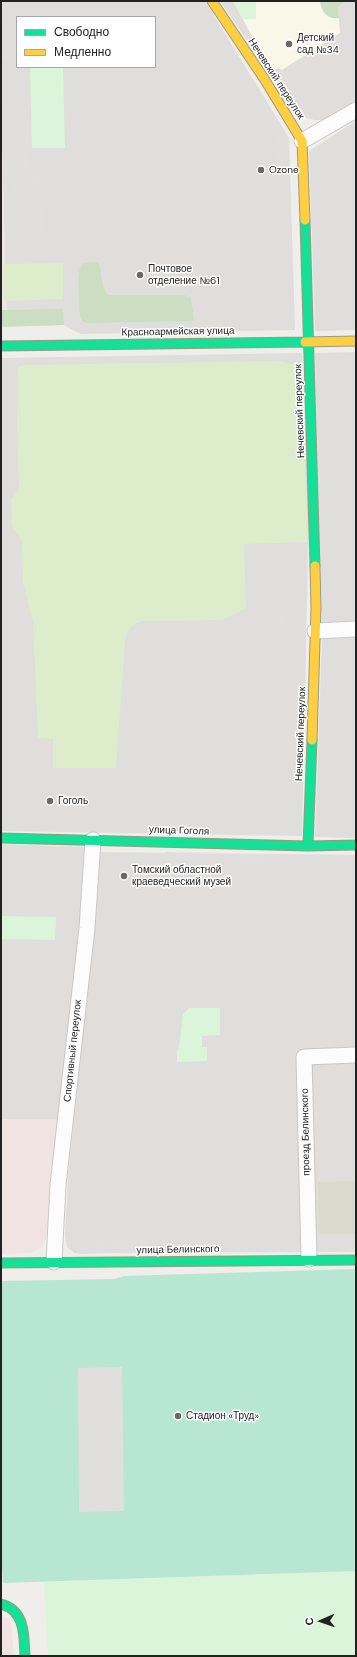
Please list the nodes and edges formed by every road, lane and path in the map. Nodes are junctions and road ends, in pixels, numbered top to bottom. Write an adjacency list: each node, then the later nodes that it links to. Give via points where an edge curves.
1 (212, 1): 3 (street, Нечевский переулок)
2 (356, 110): 3 (street)
3 (302, 141): 4 (street, Нечевский переулок)
4 (308, 341): 5 (street, Красноармейская улица); 6 (street, Красноармейская улица); 8 (street, Нечевский переулок)
5 (356, 341)
6 (1, 346)
7 (356, 629): 8 (street)
8 (316, 631): 12 (street, Нечевский переулок)
9 (1, 838): 10 (street, улица Гоголя)
10 (93, 840): 12 (street, улица Гоголя); 16 (street, Спортивный переулок, via 88,918 58,1185)
11 (356, 845): 12 (street, улица Гоголя)
12 (308, 846)
13 (356, 1055): 14 (street, проезд Белинского, via 304,1057)
14 (309, 1260): 15 (street, улица Белинского); 16 (street, улица Белинского)
15 (356, 1260)
16 (54, 1262): 17 (street, улица Белинского)
17 (1, 1263)
18 (1, 1604): 19 (street, via 11,1607 21,1619)
19 (25, 1656)

